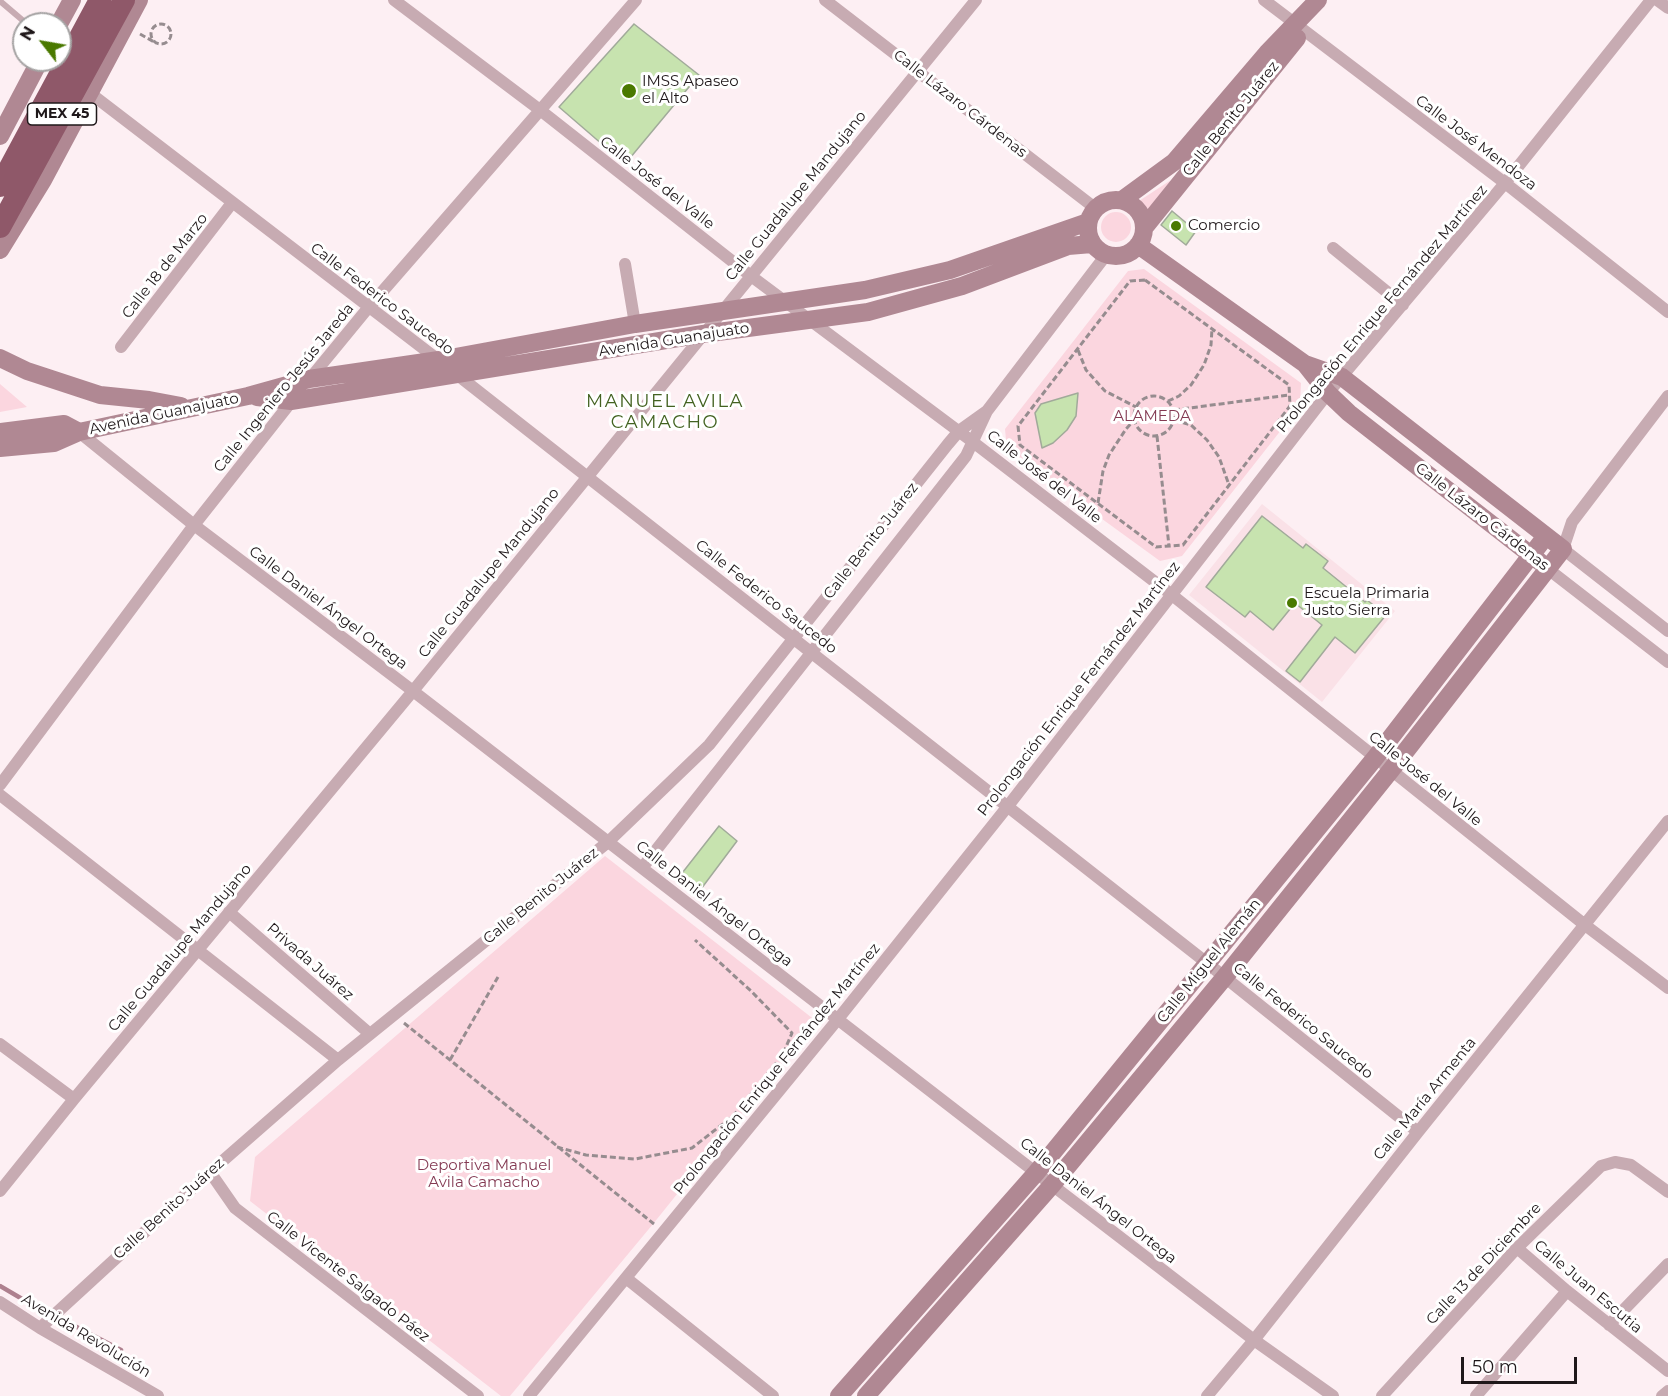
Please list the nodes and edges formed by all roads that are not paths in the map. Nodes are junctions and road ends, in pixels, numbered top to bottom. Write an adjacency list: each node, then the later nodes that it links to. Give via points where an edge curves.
1 (100, 0): 23 (highway, MEX 45)
2 (124, 0): 27 (highway, MEX 45)
3 (139, 0): 18 (street)
4 (394, 0): 19 (street, Calle José del Valle)
5 (636, 0): 19 (street, Calle Ingeniero Jesús Jareda)
6 (825, 0): 17 (street, Calle Lázaro Cárdenas)
7 (976, 0): 17 (street, Calle Guadalupe Mandujano)
8 (1264, 0): 15 (street, Calle José Mendoza)
9 (1651, 0): 22 (street, Prolongación Enrique Fernández Martínez)
10 (1657, 0): 13 (street)
11 (0, 2): 14 (lane)
12 (1315, 4): 15 (street, Calle Benito Juárez)
13 (1668, 8)
14 (12, 12)
15 (1299, 27): 21 (street, Calle Benito Juárez); 22 (street, Calle José Mendoza)
16 (34, 72): 20 (street)
17 (917, 72): 26 (street, Calle Lázaro Cárdenas); 33 (street, Calle Guadalupe Mandujano)
18 (90, 93): 25 (street, Calle Federico Saucedo); 31 (street)
19 (540, 110): 33 (street, Calle José del Valle); 36 (street, Calle Ingeniero Jesús Jareda)
20 (0, 136)
21 (1181, 167): 24 (street, Calle Benito Juárez); 28 (street, Calle Benito Juárez)
22 (1505, 183): 35 (street, Prolongación Enrique Fernández Martínez); 38 (street, Calle José Mendoza)
23 (0, 186)
24 (1122, 200): 26 (street, via 1103,202); 28 (street, via 1138,210 1143,219)
25 (232, 203): 36 (street, Calle Federico Saucedo); 42 (street, Calle 18 de Marzo)
26 (1091, 215): 30 (street, via 1088,233); 34 (street, Avenida Guanajuato, via 950,270)
27 (0, 227)
28 (1141, 236): 30 (street, via 1124,255); 45 (street, Calle Lázaro Cárdenas)
29 (1334, 248): 35 (street)
30 (1099, 249): 39 (street, Avenida Guanajuato, via 1068,246 962,286 878,309); 54 (street, Calle Benito Juárez)
31 (0, 250)
32 (625, 264): 40 (street)
33 (751, 276): 34 (street, Calle José del Valle); 37 (street, Calle Guadalupe Mandujano)
34 (788, 303): 37 (street, Avenida Guanajuato); 39 (street, Calle José del Valle)
35 (1403, 305): 47 (street, Prolongación Enrique Fernández Martínez)
36 (368, 308): 44 (street, Calle Federico Saucedo); 48 (street, Calle Ingeniero Jesús Jareda)
37 (722, 310): 40 (street, Avenida Guanajuato); 41 (street, Calle Guadalupe Mandujano)
38 (1668, 312)
39 (811, 320): 41 (street, Avenida Guanajuato); 55 (street, Calle José del Valle)
40 (635, 324): 44 (street, Avenida Guanajuato)
41 (703, 334): 46 (street, Avenida Guanajuato); 60 (street, Calle Guadalupe Mandujano)
42 (122, 347)
43 (0, 358): 53 (street, via 100,395)
44 (438, 360): 46 (street, Calle Federico Saucedo); 48 (street, Avenida Guanajuato)
45 (1305, 364): 47 (street, Calle Lázaro Cárdenas); 49 (street, Calle Lázaro Cárdenas)
46 (458, 375): 52 (street, Avenida Guanajuato); 60 (street, Calle Federico Saucedo)
47 (1342, 377): 49 (street, Prolongación Enrique Fernández Martínez); 63 (street, Calle Lázaro Cárdenas)
48 (309, 379): 50 (street, Avenida Guanajuato); 52 (street, Calle Ingeniero Jesús Jareda)
49 (1328, 393): 65 (street, Calle Lázaro Cárdenas); 67 (street, Prolongación Enrique Fernández Martínez)
50 (248, 396): 52 (street, Avenida Guanajuato); 53 (street, Avenida Guanajuato)
51 (1668, 396): 61 (street, Calle Miguel Alemán)
52 (291, 402): 62 (street, Calle Ingeniero Jesús Jareda)
53 (189, 408): 57 (street, Avenida Guanajuato)
54 (987, 411): 55 (street, Calle Benito Juárez); 58 (street, Calle Benito Juárez)
55 (959, 431): 58 (street, Calle José del Valle); 69 (street, Calle Benito Juárez)
56 (0, 432): 57 (street, Avenida Guanajuato, via 64,424)
57 (79, 432): 59 (street, Avenida Guanajuato, via 54,443); 62 (street, Calle Daniel Ángel Ortega)
58 (973, 442): 67 (street, Calle José del Valle); 70 (street, Calle Benito Juárez)
59 (0, 448)
60 (588, 475): 69 (street, Calle Federico Saucedo); 72 (street, Calle Guadalupe Mandujano)
61 (1572, 522): 63 (street, Calle Miguel Alemán); 64 (street, Calle Miguel Alemán)
62 (194, 525): 72 (street, Calle Daniel Ángel Ortega); 75 (street, Calle Ingeniero Jesús Jareda)
63 (1546, 536): 64 (street, Calle Lázaro Cárdenas); 65 (street, Calle Miguel Alemán)
64 (1563, 549): 66 (street, Calle Miguel Alemán); 68 (street, Calle Lázaro Cárdenas)
65 (1531, 556): 66 (street, Calle Lázaro Cárdenas); 73 (street, Calle Miguel Alemán)
66 (1548, 569): 71 (street, Calle Lázaro Cárdenas); 74 (street, Calle Miguel Alemán)
67 (1172, 594): 73 (street, Calle José del Valle); 77 (street, Prolongación Enrique Fernández Martínez)
68 (1668, 631)
69 (794, 639): 70 (street, Calle Federico Saucedo); 79 (street, Calle Benito Juárez, via 709,745)
70 (811, 653): 77 (street, Calle Federico Saucedo); 80 (street, Calle Benito Juárez)
71 (1668, 662)
72 (413, 691): 79 (street, Calle Daniel Ángel Ortega); 81 (street, Calle Guadalupe Mandujano)
73 (1375, 758): 74 (street, Calle José del Valle); 84 (street, Calle Miguel Alemán)
74 (1391, 770): 82 (street, Calle José del Valle); 85 (street, Calle Miguel Alemán)
75 (0, 785)
76 (0, 795): 83 (street)
77 (1008, 806): 84 (street, Calle Federico Saucedo); 87 (street, Prolongación Enrique Fernández Martínez)
78 (1668, 821): 82 (street, Calle María Armenta)
79 (608, 842): 80 (street, Calle Daniel Ángel Ortega); 88 (street, Calle Benito Juárez)
80 (642, 868): 87 (street, Calle Daniel Ángel Ortega)
81 (230, 912): 83 (street, Calle Guadalupe Mandujano); 88 (street, Privada Juárez)
82 (1585, 925): 86 (street, Calle José del Valle); 92 (street, Calle María Armenta)
83 (197, 951): 90 (street); 91 (street, Calle Guadalupe Mandujano)
84 (1207, 963): 85 (street, Calle Federico Saucedo); 94 (street, Calle Miguel Alemán)
85 (1224, 978): 92 (street, Calle Federico Saucedo); 96 (street, Calle Miguel Alemán)
86 (1668, 988)
87 (838, 1019): 94 (street, Calle Daniel Ángel Ortega); 101 (street, Prolongación Enrique Fernández Martínez)
88 (370, 1034): 90 (street, Calle Benito Juárez)
89 (0, 1044): 91 (street)
90 (338, 1060): 93 (street, Calle Benito Juárez)
91 (74, 1099): 95 (street, Calle Guadalupe Mandujano)
92 (1418, 1132): 106 (street, Calle María Armenta)
93 (210, 1172): 105 (street, Calle Benito Juárez); 110 (street, Calle Vicente Salgado Páez, via 235,1208)
94 (1036, 1173): 96 (street, Calle Daniel Ángel Ortega); 113 (street, Calle Miguel Alemán)
95 (5, 1177): 97 (street, Calle Guadalupe Mandujano)
96 (1052, 1185): 106 (street, Calle Daniel Ángel Ortega); 114 (street, Calle Miguel Alemán)
97 (0, 1191)
98 (1668, 1192): 99 (street, Calle 13 de Diciembre, via 1631,1165 1615,1162 1601,1166)
99 (1517, 1248): 102 (street, Calle Juan Escutia); 117 (street, Calle 13 de Diciembre)
100 (1668, 1264): 104 (street)
101 (626, 1278): 111 (street, Prolongación Enrique Fernández Martínez); 112 (street)
102 (1567, 1291): 104 (street, Calle Juan Escutia); 118 (street)
103 (0, 1302): 105 (street, Avenida Revolución)
104 (1609, 1326): 107 (street, Calle Juan Escutia)
105 (40, 1328): 109 (street, Avenida Revolución)
106 (1254, 1340): 115 (street, Calle María Armenta); 116 (street, Calle Daniel Ángel Ortega)
107 (1668, 1371)
108 (1668, 1391): 119 (street)
109 (158, 1396)
110 (478, 1396)
111 (530, 1396)
112 (772, 1396)
113 (839, 1396)
114 (866, 1396)
115 (1207, 1396)
116 (1333, 1396)
117 (1382, 1396)
118 (1476, 1396)
119 (1662, 1396)

